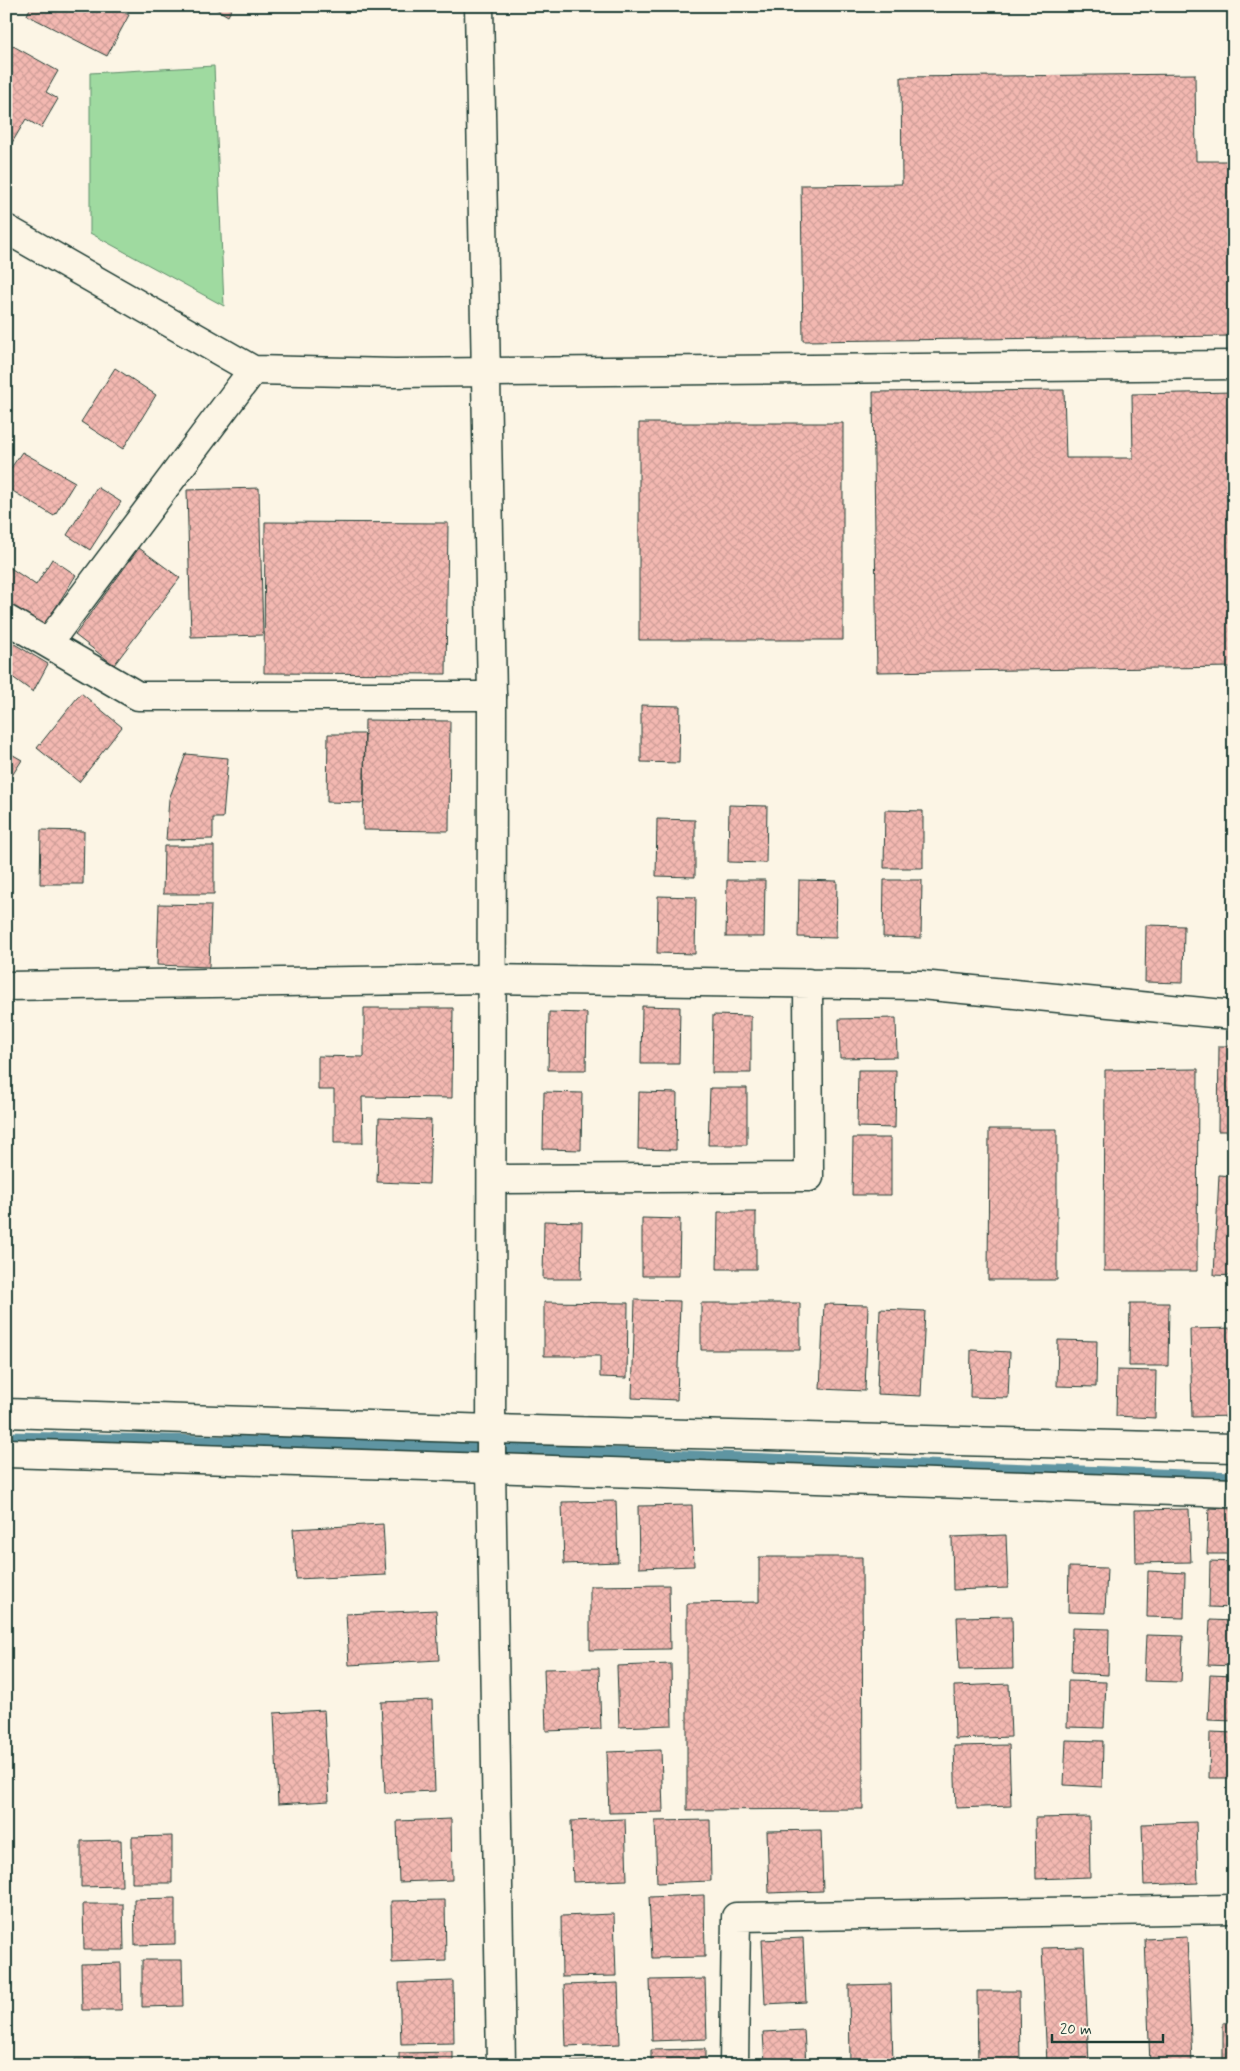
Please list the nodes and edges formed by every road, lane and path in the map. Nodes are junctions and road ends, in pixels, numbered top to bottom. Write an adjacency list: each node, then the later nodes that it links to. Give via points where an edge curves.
1 (479, 6): 5 (street)
2 (6, 229): 4 (street)
3 (1234, 365): 5 (street)
4 (254, 370): 5 (street); 7 (street)
5 (486, 371): 8 (street)
6 (6, 619): 7 (street)
7 (48, 643): 8 (street, via 138,696)
8 (492, 696): 9 (street)
9 (492, 979): 10 (street); 11 (street); 13 (street)
10 (808, 983): 12 (street, via 921,984); 13 (street, via 809,1176)
11 (6, 986)
12 (1234, 1015)
13 (492, 1179): 15 (street)
14 (6, 1413): 15 (street)
15 (492, 1429): 16 (street); 18 (street)
16 (1234, 1448)
17 (6, 1453): 18 (street)
18 (491, 1468): 19 (street); 21 (street)
19 (1234, 1493)
20 (1234, 1909): 22 (street, via 736,1917)
21 (501, 2065)
22 (734, 2065)

